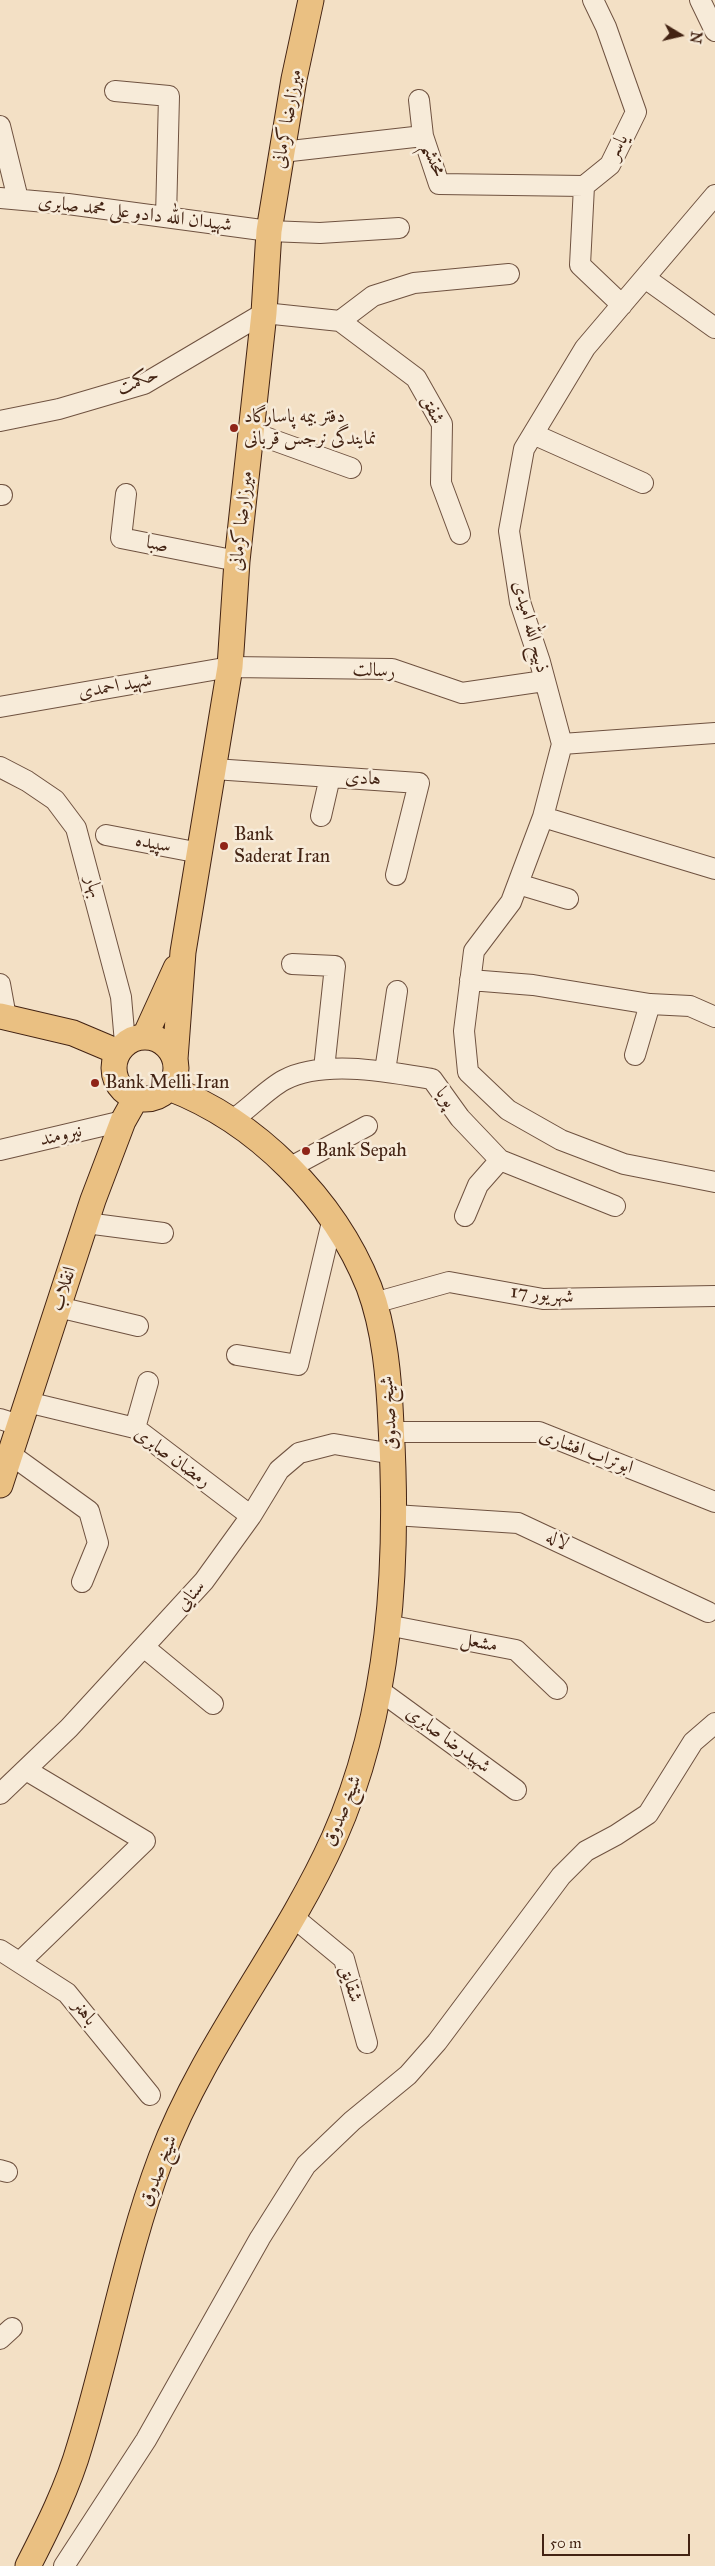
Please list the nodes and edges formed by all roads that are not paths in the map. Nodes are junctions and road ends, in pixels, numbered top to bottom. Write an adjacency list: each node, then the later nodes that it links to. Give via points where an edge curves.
1 (311, 0): 9 (main road, میرزارضا کرمانی)
2 (593, 0): 10 (street, یاسر, via 636,112 610,165)
3 (700, 0): 4 (street)
4 (715, 31)
5 (115, 91): 13 (street, via 168,96)
6 (419, 100): 8 (street)
7 (0, 126): 12 (street)
8 (423, 136): 9 (street, محتشم); 10 (street, محتشم, via 440,184)
9 (282, 152): 15 (main road, میرزارضا کرمانی)
10 (584, 186): 18 (street, via 580,265)
11 (715, 195): 17 (street, ذبیح الله امیدی)
12 (9, 199): 13 (street, شهیدان الله دادو علی محمد صابری)
13 (166, 217): 15 (street, شهیدان الله دادو علی محمد صابری)
14 (399, 228): 15 (street, شهیدان الله دادو علی محمد صابری, via 320,233)
15 (270, 231): 19 (main road, میرزارضا کرمانی)
16 (509, 274): 20 (street, via 414,283 373,296)
17 (645, 278): 18 (street, ذبیح الله امیدی); 21 (street)
18 (622, 305): 24 (street, ذبیح الله امیدی, via 586,348)
19 (264, 313): 20 (street, شفق); 22 (street, حکمت, via 144,384 59,409); 23 (main road, میرزارضا کرمانی)
20 (340, 322): 28 (street, شفق, via 416,378 442,424 441,483)
21 (715, 328)
22 (0, 421)
23 (251, 432): 25 (street); 29 (main road, میرزارضا کرمانی)
24 (533, 434): 26 (street); 31 (street, ذبیح الله امیدی, via 524,449 509,530 520,602)
25 (351, 468)
26 (643, 483)
27 (126, 494): 29 (street, صبا, via 121,538)
28 (460, 534)
29 (237, 561): 30 (main road, میرزارضا کرمانی)
30 (230, 666): 31 (street, رسالت, via 392,669 462,693); 32 (street, شهید احمدی); 36 (main road, میرزارضا کرمانی)
31 (544, 681): 34 (street, ذبیح الله امیدی)
32 (0, 706)
33 (715, 732): 34 (street)
34 (562, 744): 39 (street)
35 (0, 767): 54 (street, بهار, via 55,800 76,828 121,997)
36 (214, 769): 37 (street, هادی); 41 (main road, میرزارضا کرمانی)
37 (330, 777): 38 (street); 43 (street, هادی, via 419,783)
38 (321, 816)
39 (543, 817): 42 (street); 44 (street)
40 (106, 835): 41 (street, سپیده)
41 (200, 853): 46 (main road, میرزارضا کرمانی)
42 (715, 869)
43 (396, 875)
44 (518, 884): 45 (street); 48 (street, via 511,902 474,951)
45 (568, 899)
46 (183, 952): 54 (main road); 56 (main road)
47 (292, 964): 57 (street, via 335,966)
48 (470, 980): 51 (street, via 533,985); 67 (street, via 464,1031 468,1072 508,1110 561,1140 624,1164)
49 (0, 984): 52 (street)
50 (397, 991): 58 (street)
51 (650, 1004): 53 (street, via 690,1006); 55 (street)
52 (3, 1016): 54 (main road)
53 (715, 1016)
54 (129, 1044): 56 (main road, via 156,1038 164,1042); 60 (main road, via 114,1070 116,1079 128,1094)
55 (635, 1055)
56 (175, 1059): 59 (main road, via 176,1069)
57 (324, 1069): 58 (street, پویا); 61 (street, پویا, via 284,1080)
58 (385, 1071): 65 (street, پویا, via 432,1080 460,1118)
59 (169, 1088): 60 (main road, via 154,1098); 61 (main road, شیخ صدوق)
60 (136, 1098): 62 (main road, انقلاب)
61 (232, 1120): 66 (main road, شیخ صدوق, via 261,1140)
62 (123, 1121): 64 (street, نیرومند); 71 (main road, انقلاب)
63 (367, 1126): 66 (street)
64 (0, 1150)
65 (500, 1160): 68 (street, پویا); 69 (street, via 478,1185)
66 (289, 1168): 70 (main road, شیخ صدوق)
67 (715, 1182)
68 (615, 1206)
69 (465, 1216)
70 (332, 1222): 74 (main road, شیخ صدوق); 77 (street, via 298,1365)
71 (86, 1223): 72 (street); 75 (main road, انقلاب)
72 (163, 1233)
73 (715, 1296): 74 (street, 17 شهریور, via 543,1299 449,1282)
74 (374, 1303): 81 (main road, شیخ صدوق, via 389,1380)
75 (58, 1307): 76 (street); 79 (main road, انقلاب)
76 (138, 1326)
77 (238, 1355)
78 (148, 1382): 80 (street)
79 (15, 1415): 80 (street, رمضان صابری); 82 (main road, انقلاب)
80 (135, 1428): 86 (street, رمضان صابری)
81 (393, 1443): 84 (street, ابوتراب افشاری, via 539,1432); 85 (main road, شیخ صدوق); 86 (street, سنایی, via 334,1444 299,1453 279,1470)
82 (10, 1454): 83 (main road, انقلاب); 87 (street, via 89,1511 98,1543)
83 (0, 1484)
84 (715, 1502)
85 (394, 1515): 88 (street, لاله, via 518,1523); 89 (main road, شیخ صدوق)
86 (251, 1516): 90 (street, سنایی, via 204,1581)
87 (82, 1582)
88 (708, 1612)
89 (387, 1626): 91 (street, مشعل, via 516,1650); 92 (main road, شیخ صدوق)
90 (145, 1648): 93 (street); 95 (street, سنایی)
91 (557, 1689)
92 (379, 1690): 96 (street, شهیدرضا صابری); 98 (main road, شیخ صدوق, via 365,1752 334,1838)
93 (213, 1704)
94 (715, 1723): 104 (street, via 693,1742 648,1814 586,1851 562,1876 437,2042 408,2075 352,2121 306,2165 260,2238 146,2440)
95 (26, 1770): 97 (street, سنایی); 100 (street, via 145,1841)
96 (516, 1790)
97 (0, 1794)
98 (292, 1916): 101 (street, شقایق, via 344,1959); 103 (main road, شیخ صدوق, via 203,2069 162,2156 139,2225 80,2446 62,2497)
99 (0, 1950): 100 (street, باهنر)
100 (20, 1962): 102 (street, باهنر, via 67,1993)
101 (368, 2043)
102 (150, 2095)
103 (28, 2566)
104 (64, 2566)

